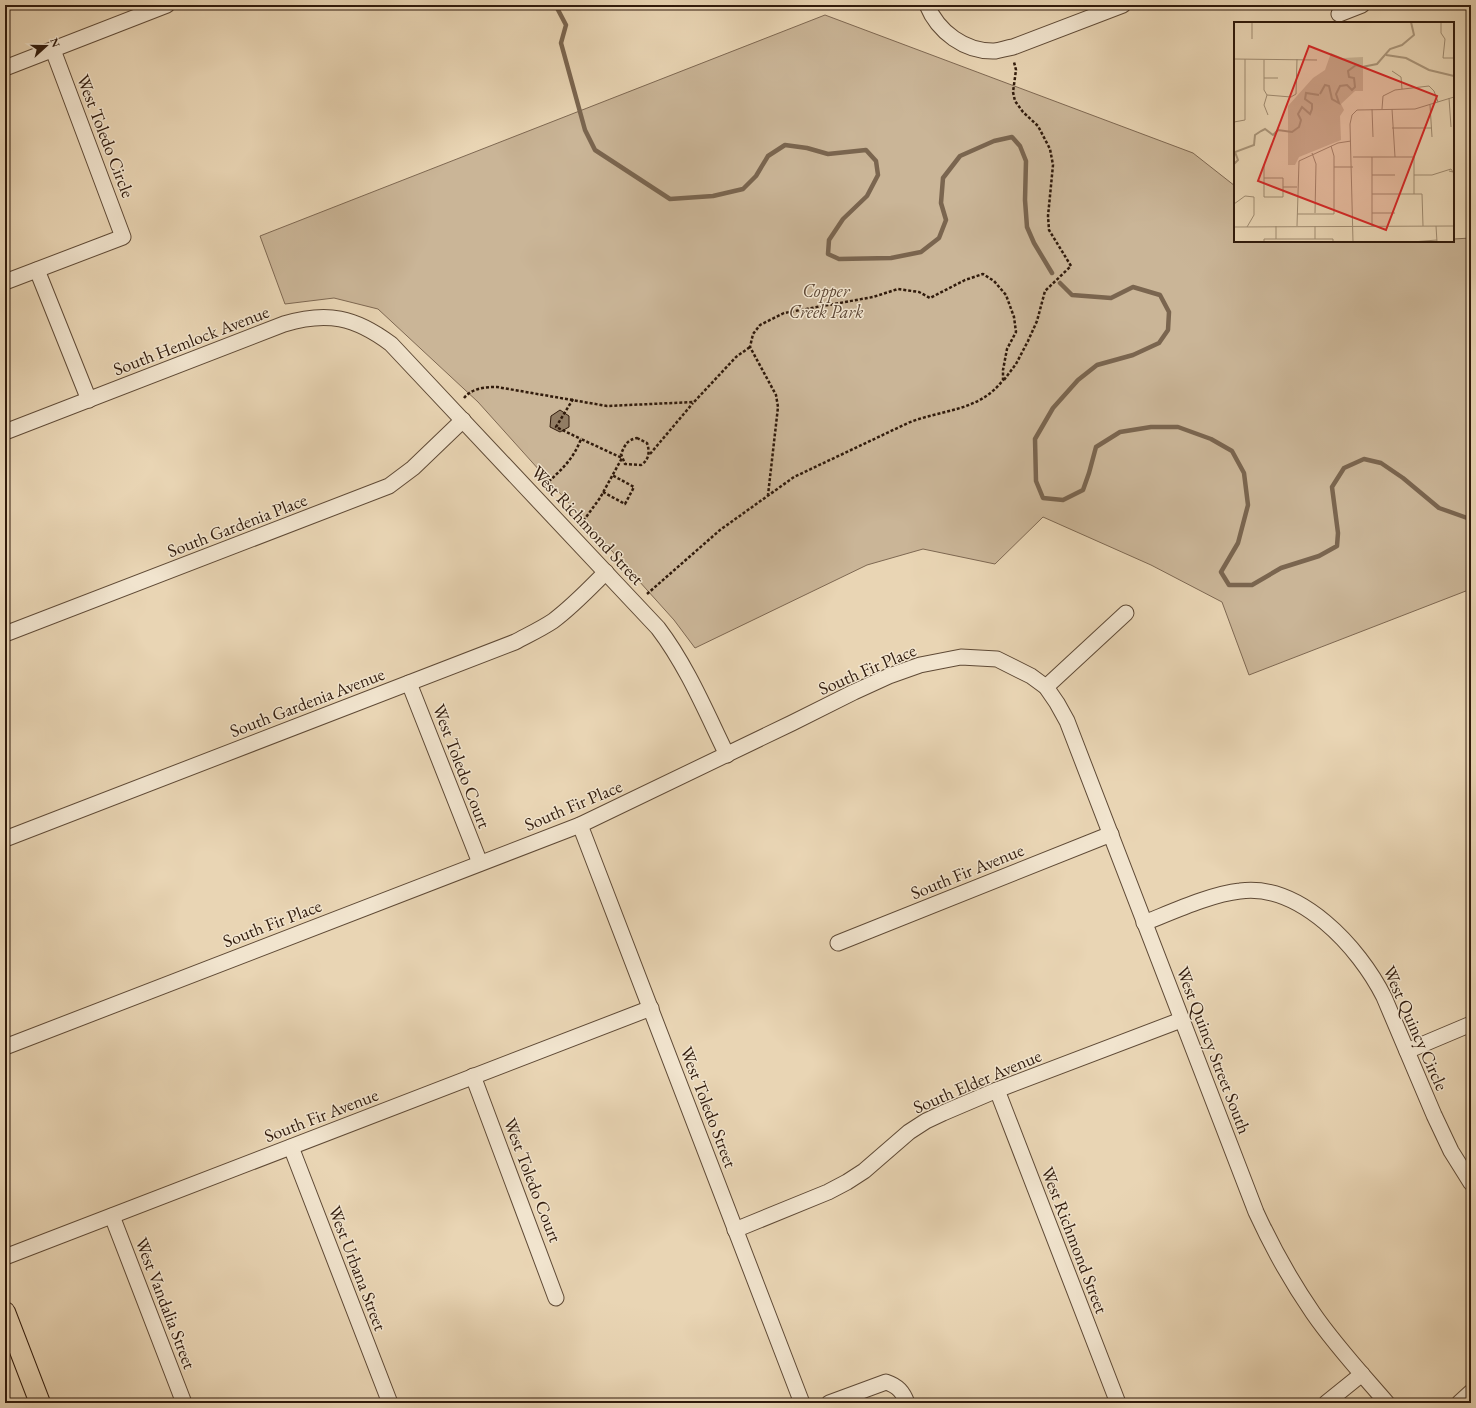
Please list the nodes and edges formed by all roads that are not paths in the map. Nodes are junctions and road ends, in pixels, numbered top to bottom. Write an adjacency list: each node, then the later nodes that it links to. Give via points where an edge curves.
1 (167, 5): 6 (street)
2 (927, 5): 3 (street, via 936,22 946,33 981,50 996,51 1013,47)
3 (1123, 5)
4 (1362, 5): 5 (street)
5 (1338, 14)
6 (53, 50): 7 (street); 8 (street, West Toledo Circle, via 123,236)
7 (5, 68)
8 (37, 270): 9 (street); 11 (street)
9 (5, 282)
10 (391, 344): 11 (street, South Hemlock Avenue, via 369,329 350,321 330,318 301,319); 12 (street, West Richmond Street)
11 (89, 400): 13 (street, South Hemlock Avenue)
12 (463, 420): 14 (street, West Richmond Street); 16 (street, South Gardenia Place, via 413,468 389,486)
13 (5, 432)
14 (606, 572): 17 (street, South Gardenia Avenue, via 569,608 538,630 515,642); 19 (street, West Richmond Street, via 669,643)
15 (1126, 613): 18 (street)
16 (5, 634)
17 (410, 683): 22 (street, South Gardenia Avenue); 23 (street, West Toledo Court)
18 (1046, 687): 19 (street, South Fir Place, via 1022,670 997,659 960,657 940,660 882,679); 21 (street, West Quincy Street South, via 1067,721)
19 (727, 755): 20 (street, South Fir Place)
20 (580, 825): 23 (street, South Fir Place); 26 (street, West Toledo Street)
21 (1111, 834): 24 (street, West Quincy Street South); 25 (street, South Fir Avenue)
22 (5, 839)
23 (480, 863): 29 (street, South Fir Place)
24 (1144, 923): 27 (street, West Quincy Street South); 30 (street, West Quincy Circle, via 1215,896 1239,890 1270,892 1287,898 1330,927 1365,964 1384,997)
25 (838, 943)
26 (651, 1008): 31 (street, South Fir Avenue); 36 (street, West Toledo Street)
27 (1181, 1020): 32 (street, South Elder Avenue); 40 (street, West Quincy Street South, via 1256,1212 1270,1241 1313,1313)
28 (1471, 1024): 30 (street)
29 (5, 1047)
30 (1407, 1051): 34 (street, West Quincy Circle, via 1451,1151)
31 (474, 1076): 33 (street, South Fir Avenue); 38 (street, West Toledo Court)
32 (998, 1090): 36 (street, South Elder Avenue, via 926,1121 864,1171 834,1189); 48 (street, West Richmond Street)
33 (291, 1147): 35 (street, South Fir Avenue); 44 (street, West Urbana Street)
34 (1471, 1183)
35 (112, 1216): 37 (street, South Fir Avenue); 43 (street, West Vandalia Street)
36 (735, 1230): 45 (street, West Toledo Street)
37 (5, 1257)
38 (556, 1298)
39 (5, 1312): 42 (main road)
40 (1362, 1374): 49 (street); 50 (street, West Quincy Street South)
41 (1471, 1392): 51 (street)
42 (40, 1403)
43 (184, 1403)
44 (390, 1403)
45 (802, 1403)
46 (829, 1403): 47 (street, via 886,1382 896,1385)
47 (907, 1403)
48 (1118, 1403)
49 (1326, 1403)
50 (1387, 1403)
51 (1459, 1403)

